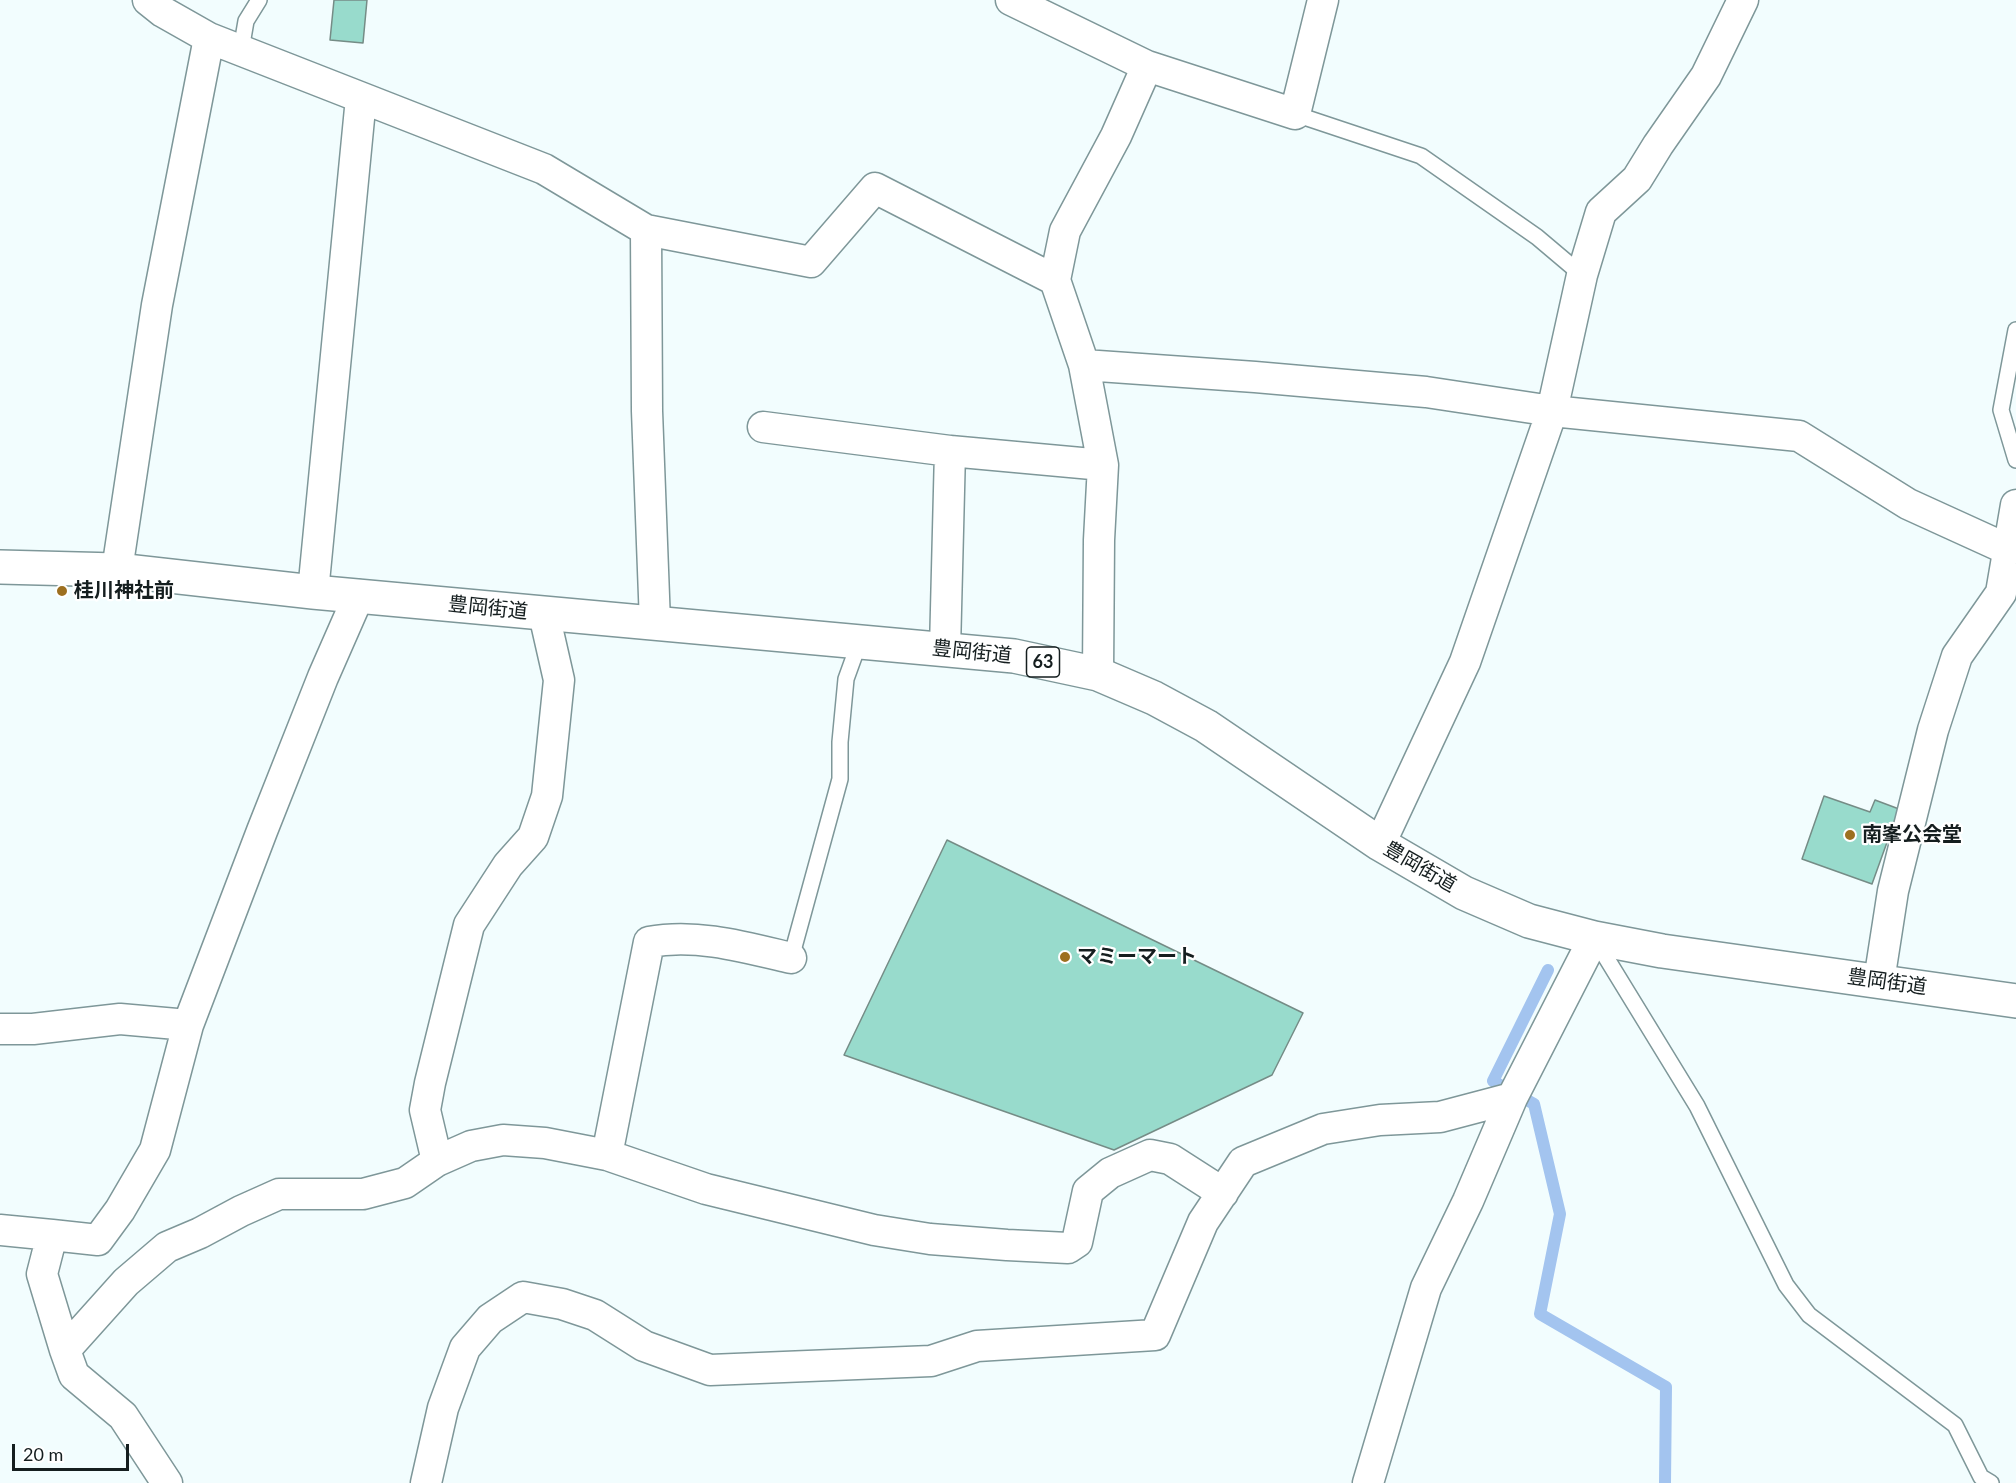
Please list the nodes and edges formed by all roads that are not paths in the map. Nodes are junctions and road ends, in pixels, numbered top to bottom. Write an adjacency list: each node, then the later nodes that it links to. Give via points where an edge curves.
1 (148, 0): 6 (street)
2 (259, 0): 7 (lane, via 246,21)
3 (1011, 0): 8 (street)
4 (1323, 0): 10 (street)
5 (1743, 0): 12 (street, via 1706,76 1637,178 1601,212)
6 (209, 38): 7 (street); 24 (street, via 157,305)
7 (241, 50): 9 (street)
8 (1147, 66): 10 (street); 13 (street, via 1116,136 1065,231)
9 (361, 98): 11 (street, via 544,169); 25 (street)
10 (1295, 114): 12 (lane, via 1421,156 1537,237)
11 (646, 230): 13 (street, via 812,262 875,188); 28 (street, via 647,411)
12 (1582, 275): 16 (street)
13 (1055, 280): 15 (street)
14 (2016, 330): 19 (lane, via 2001,410)
15 (1084, 366): 16 (street, via 1426,392); 20 (street)
16 (1552, 411): 22 (street, via 1799,436 1908,504); 32 (street, via 1465,662)
17 (764, 427): 18 (street)
18 (951, 451): 20 (street); 30 (street)
19 (2016, 460)
20 (1103, 465): 31 (street)
21 (2016, 505): 22 (street)
22 (2009, 550): 35 (street, via 2001,593 1957,656 1933,730 1893,891)
23 (0, 567): 24 (main road, 豊岡街道 / 63)
24 (117, 570): 25 (main road, 豊岡街道 / 63)
25 (313, 592): 26 (main road, 豊岡街道 / 63)
26 (359, 595): 27 (main road, 豊岡街道 / 63); 37 (street, via 323,677)
27 (544, 614): 28 (main road, 豊岡街道 / 63); 41 (street, via 559,680 547,796 533,837 508,865 469,925 425,1110)
28 (655, 623): 29 (main road, 豊岡街道 / 63)
29 (859, 643): 30 (main road, 豊岡街道 / 63); 34 (lane, via 846,679 840,779)
30 (945, 649): 31 (main road, 豊岡街道 / 63, via 1014,656)
31 (1098, 674): 32 (main road, 豊岡街道 / 63, via 1206,726)
32 (1380, 844): 33 (main road, 豊岡街道 / 63, via 1464,893 1529,921)
33 (1594, 938): 35 (main road, 豊岡街道 / 63); 39 (street); 49 (lane, via 1696,1106 1786,1285 1809,1315 1954,1425 1981,1478)
34 (791, 958): 40 (street, via 731,944 665,939 649,942)
35 (1879, 981): 36 (main road, 豊岡街道 / 63)
36 (2016, 1001)
37 (188, 1025): 38 (street, via 120,1019); 44 (street, via 155,1149 120,1210 98,1240)
38 (0, 1029)
39 (1512, 1098): 42 (street, via 1440,1117 1380,1120 1323,1129 1243,1162); 48 (street, via 1426,1288)
40 (607, 1155): 41 (street, via 545,1143 503,1140 471,1146); 42 (street, via 706,1189 874,1230 1007,1245 1068,1248 1077,1242 1088,1191 1110,1173 1150,1155 1170,1159)
41 (437, 1161): 45 (street, via 405,1183 363,1194 279,1194 167,1247 126,1282)
42 (1222, 1193): 47 (street, via 1203,1221 1155,1335 978,1346 931,1361 710,1370 644,1346 595,1315 523,1297 490,1319 465,1348 443,1407)
43 (0, 1230): 44 (street)
44 (52, 1235): 45 (street, via 42,1274)
45 (65, 1350): 46 (street, via 74,1375 123,1416)
46 (167, 1483)
47 (426, 1483)
48 (1368, 1483)
49 (1991, 1483)

